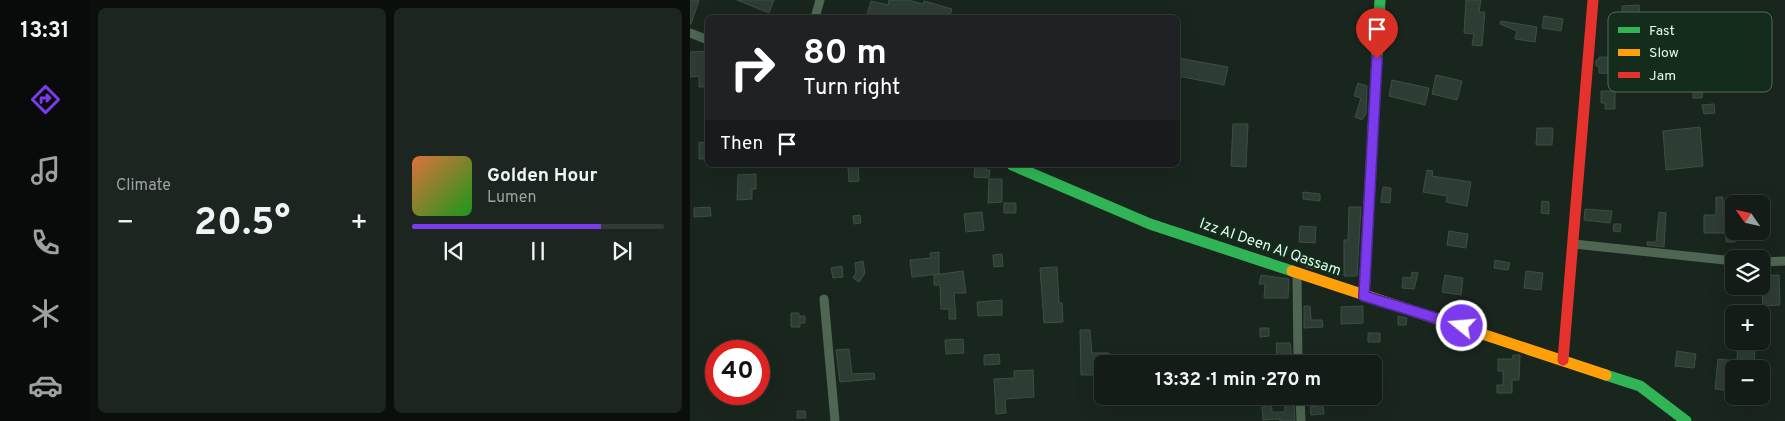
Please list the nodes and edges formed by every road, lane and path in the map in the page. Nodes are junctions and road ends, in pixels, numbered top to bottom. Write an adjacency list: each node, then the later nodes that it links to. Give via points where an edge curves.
1 (820, 0): 4 (street)
2 (1380, 0): 13 (street)
3 (1592, 0): 8 (street)
4 (816, 15)
5 (690, 33): 6 (street)
6 (705, 39)
7 (1017, 167): 12 (street, Izz Al Deen Al Qassam, via 1150,224)
8 (1574, 244): 9 (street); 16 (street)
9 (1725, 260)
10 (1785, 261): 11 (street)
11 (1770, 262)
12 (1297, 274): 13 (street, Izz Al Deen Al Qassam); 15 (street)
13 (1364, 296): 16 (street, Izz Al Deen Al Qassam)
14 (824, 299): 18 (street)
15 (1298, 355)
16 (1563, 360): 20 (street, Izz Al Deen Al Qassam, via 1640,386)
17 (1300, 405): 19 (street)
18 (835, 421)
19 (1301, 421)
20 (1686, 421)

